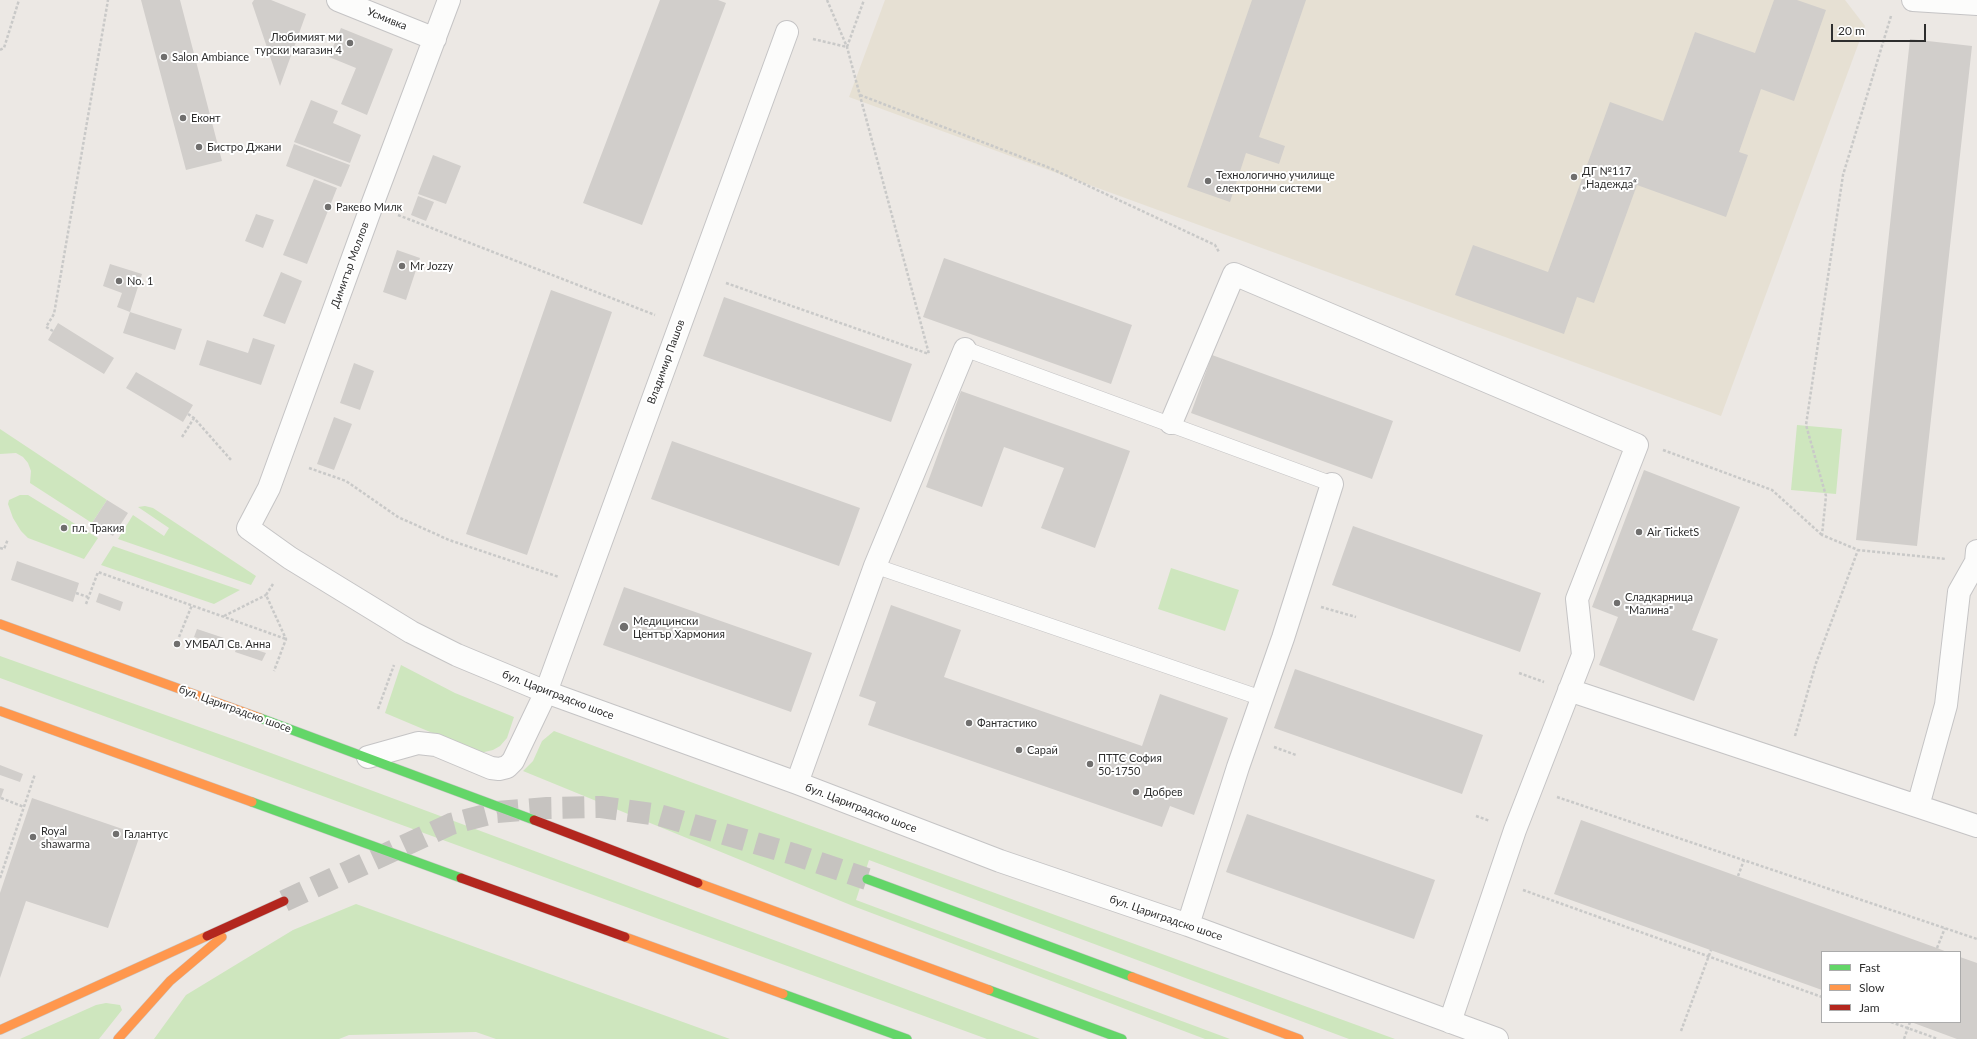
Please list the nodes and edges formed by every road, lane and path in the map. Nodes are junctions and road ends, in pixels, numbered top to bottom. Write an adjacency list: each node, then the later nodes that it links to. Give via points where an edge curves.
1 (19, 0): 13 (path, via 4,48)
2 (108, 0): 19 (path, via 54,314 46,327)
3 (338, 0): 11 (street, Усмивка)
4 (449, 0): 11 (street, Димитър Моллов)
5 (827, 0): 12 (path)
6 (864, 0): 12 (path)
7 (1913, 0): 8 (street)
8 (1977, 4)
9 (1892, 14): 31 (path, via 1843,175 1806,425 1826,496)
10 (787, 32): 12 (path); 16 (street, Владимир Пашов)
11 (435, 38): 15 (street, Димитър Моллов)
12 (847, 47): 14 (path)
13 (0, 50)
14 (860, 95): 17 (path, via 1050,168 1215,245); 20 (path)
15 (372, 205): 18 (path); 30 (street, Димитър Моллов, via 269,488)
16 (699, 273): 18 (street, Владимир Пашов); 20 (path)
17 (1234, 274): 24 (street); 26 (street)
18 (680, 324): 38 (street, Владимир Пашов)
19 (53, 331)
20 (929, 354): 21 (path)
21 (962, 357): 24 (lane); 36 (street)
22 (188, 414): 23 (path)
23 (194, 418): 25 (path); 27 (path)
24 (1171, 424): 29 (lane)
25 (182, 437)
26 (1637, 445): 31 (path, via 1660,449 1772,490); 52 (street, via 1577,599 1583,655)
27 (232, 461)
28 (310, 468): 38 (path, via 346,481 398,517 449,540)
29 (1332, 484): 54 (street)
30 (248, 528): 53 (street, бул. Цариградско шосе, via 316,574 411,632)
31 (1822, 535): 34 (path)
32 (8, 539): 33 (path, via 4,549)
33 (0, 548)
34 (1858, 550): 35 (path); 60 (path, via 1816,663)
35 (1976, 557): 65 (street, via 1959,592 1946,705)
36 (875, 566): 54 (lane); 62 (street)
37 (273, 584): 40 (path)
38 (584, 585): 53 (street, Владимир Пашов)
39 (76, 593): 41 (path)
40 (266, 595): 45 (path); 49 (path)
41 (88, 597): 42 (path); 43 (path, via 98,572)
42 (86, 604)
43 (192, 605): 45 (path); 48 (path)
44 (1342, 613): 46 (path)
45 (224, 616): 49 (path)
46 (1356, 617)
47 (0, 624): 59 (highway, бул. Цариградско шосе)
48 (179, 637)
49 (286, 638): 51 (path)
50 (394, 664): 55 (path)
51 (274, 671)
52 (1569, 690): 60 (street); 63 (street)
53 (546, 692): 59 (street, Владимир Пашов, via 513,761 508,766 491,768 436,745 418,743); 62 (street, бул. Цариградско шосе)
54 (1261, 698): 75 (street)
55 (378, 709)
56 (0, 711): 89 (highway)
57 (1286, 751): 58 (path)
58 (1296, 755)
59 (368, 757): 90 (highway, бул. Цариградско шосе, via 704,885)
60 (1788, 762): 65 (street)
61 (34, 774): 66 (path)
62 (797, 783): 75 (street, бул. Цариградско шосе, via 1000,861)
63 (1532, 788): 68 (path); 72 (street)
64 (1, 798): 66 (path)
65 (1918, 806): 67 (street)
66 (24, 807): 70 (path)
67 (1977, 826)
68 (1744, 860): 69 (path); 76 (path)
69 (1738, 876)
70 (0, 878)
71 (867, 879): 91 (highway)
72 (1498, 881): 80 (path); 82 (street)
73 (284, 901): 74 (highway)
74 (243, 919): 86 (highway); 88 (highway, via 170,981)
75 (1188, 925): 82 (street, бул. Цариградско шосе)
76 (1945, 928): 77 (path); 78 (path)
77 (1977, 939)
78 (1937, 948)
79 (1711, 950): 80 (path)
80 (1708, 956): 81 (path); 87 (path)
81 (1821, 997)
82 (1450, 1022): 92 (street, бул. Цариградско шосе)
83 (1894, 1023): 85 (path)
84 (1910, 1023): 85 (path)
85 (1908, 1028): 93 (path); 94 (path)
86 (0, 1030)
87 (1681, 1031)
88 (118, 1039)
89 (907, 1039)
90 (1122, 1039)
91 (1299, 1039)
92 (1497, 1039)
93 (1904, 1039)
94 (1938, 1039)

